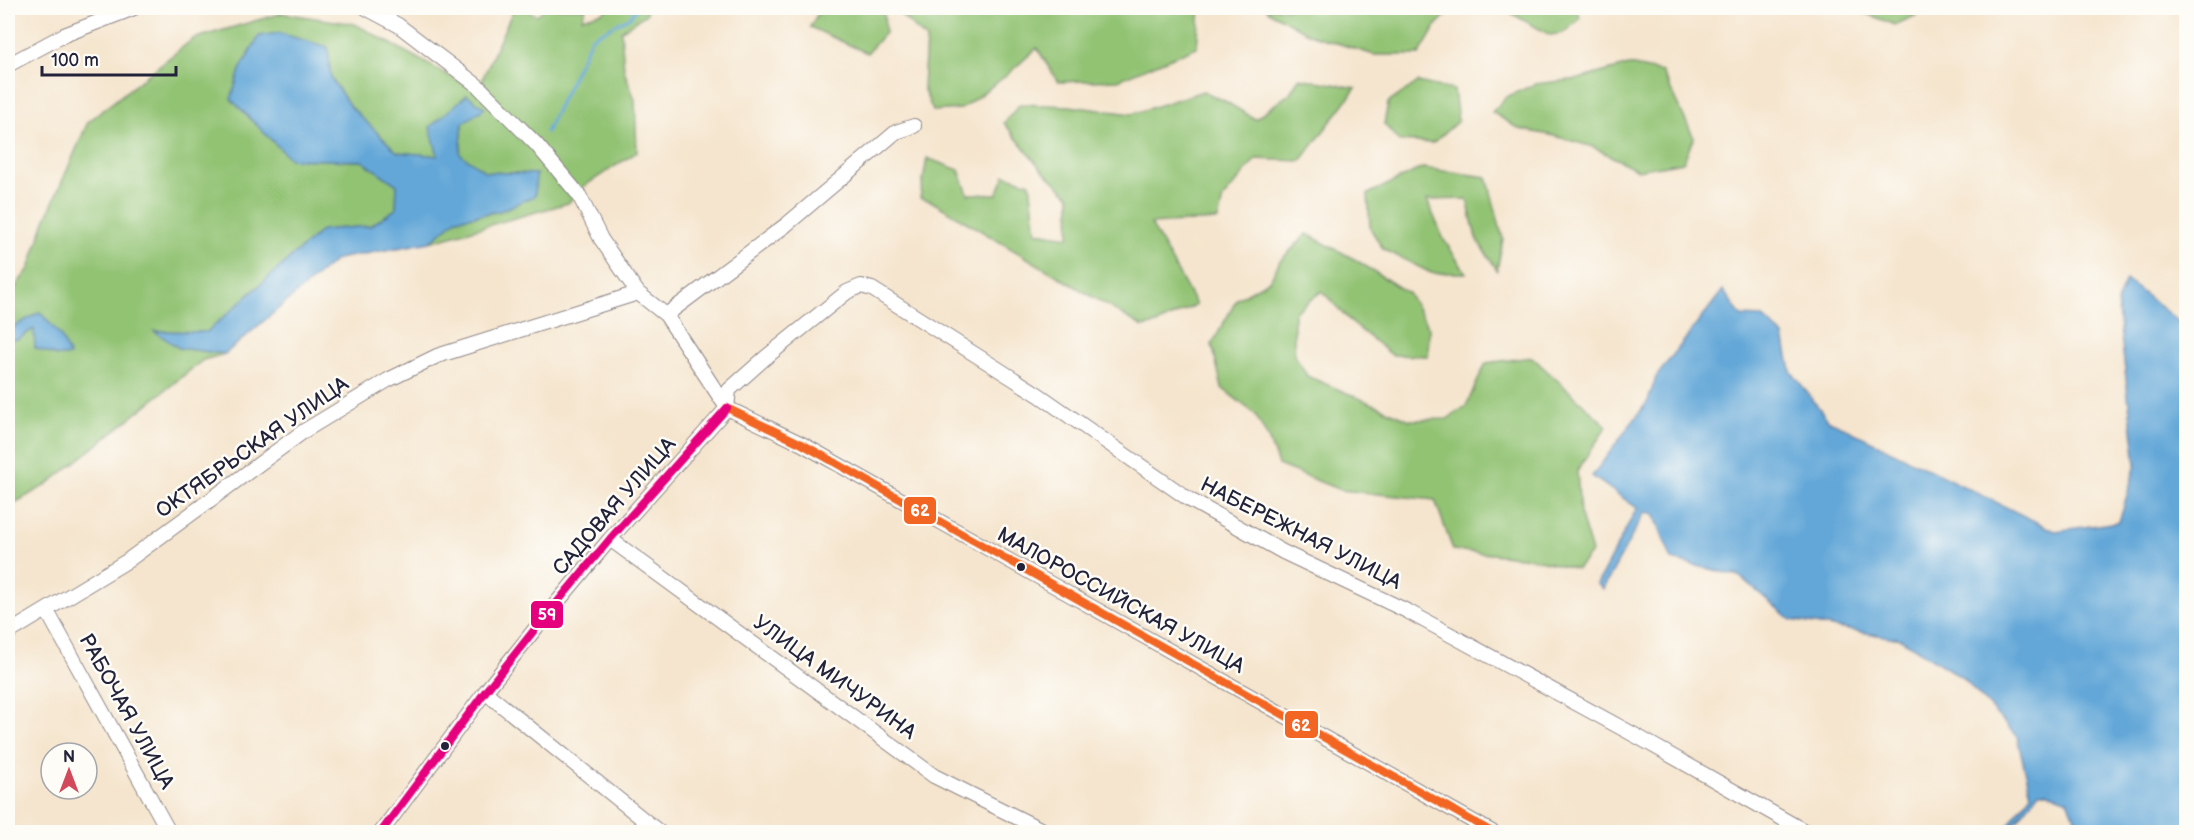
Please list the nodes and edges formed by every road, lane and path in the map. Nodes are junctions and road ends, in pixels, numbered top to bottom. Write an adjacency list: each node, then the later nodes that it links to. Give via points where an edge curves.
1 (134, 8): 3 (street, via 64,35)
2 (366, 8): 5 (street, via 398,25 468,78 536,144 579,195 601,239)
3 (8, 65)
4 (914, 126): 6 (street, via 896,132 786,225)
5 (638, 293): 6 (street); 9 (street, ОКТЯБРЬСКАЯ УЛИЦА, via 447,352 388,380 304,431 127,561)
6 (666, 315): 7 (street)
7 (727, 408): 8 (street, САДОВАЯ УЛИЦА); 16 (street, МАЛОРОССИЙСКАЯ УЛИЦА, via 802,444); 17 (street, НАБЕРЕЖНАЯ УЛИЦА, via 729,390 765,358 847,292 861,286 872,289 1040,395 1190,500 1283,552 1407,611)
8 (610, 539): 11 (street, САДОВАЯ УЛИЦА); 15 (street, УЛИЦА МИЧУРИНА, via 934,776)
9 (47, 611): 10 (street, ОКТЯБРЬСКАЯ УЛИЦА); 12 (street, РАБОЧАЯ УЛИЦА)
10 (8, 633)
11 (485, 692): 13 (street, САДОВАЯ УЛИЦА); 14 (street)
12 (170, 832)
13 (381, 832)
14 (659, 832)
15 (1046, 832)
16 (1490, 832)
17 (1806, 832)

